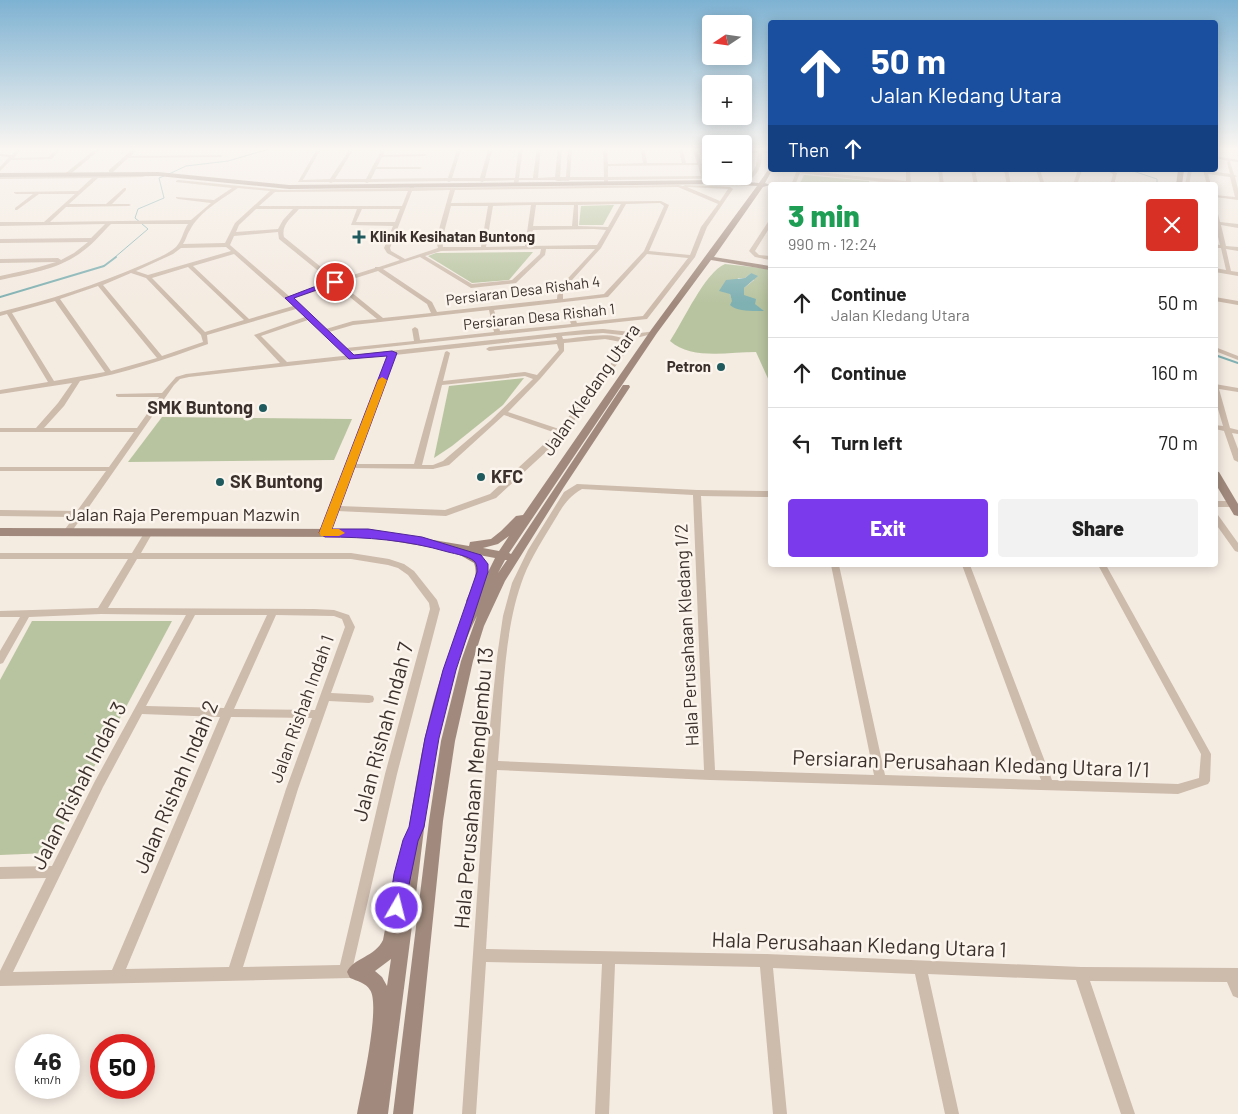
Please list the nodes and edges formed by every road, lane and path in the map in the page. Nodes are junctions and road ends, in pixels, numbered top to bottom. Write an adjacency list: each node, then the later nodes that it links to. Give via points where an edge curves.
1 (30, 199): 31 (street)
2 (73, 199): 25 (street)
3 (114, 199): 21 (street)
4 (187, 199): 15 (street)
5 (220, 199): 15 (street)
6 (265, 199): 29 (street)
7 (396, 199): 27 (street)
8 (407, 199): 28 (street)
9 (450, 199): 23 (street)
10 (566, 199): 19 (street)
11 (714, 199): 16 (street)
12 (723, 199): 16 (street)
13 (754, 199): 64 (main road, Jalan Kledang Utara)
14 (754, 199): 64 (main road, Jalan Kledang Utara)
15 (216, 202): 33 (street)
16 (721, 202): 65 (street, Persiaran Desa Rishah 1, via 704,227)
17 (624, 203): 20 (street, Persiaran Desa Rishah 4); 44 (street); 61 (street, Persiaran Desa Rishah 4, via 667,205)
18 (534, 204): 19 (street, Persiaran Desa Rishah 4); 24 (street, Persiaran Desa Rishah 4); 41 (street)
19 (565, 204): 20 (street, Persiaran Desa Rishah 4)
20 (576, 204): 40 (street)
21 (108, 205): 22 (street); 25 (street)
22 (129, 205)
23 (448, 205): 24 (street, Persiaran Desa Rishah 4); 58 (street, via 439,240)
24 (491, 205): 56 (street)
25 (65, 206): 34 (street)
26 (360, 207): 27 (street); 30 (street); 38 (street, via 353,224)
27 (393, 207): 28 (street)
28 (404, 207): 38 (street)
29 (255, 208): 30 (street); 47 (street, via 237,224)
30 (297, 208): 45 (street)
31 (17, 209)
32 (110, 222): 33 (street); 34 (street); 48 (street)
33 (193, 222): 51 (street, via 186,230)
34 (46, 223): 37 (street)
35 (1218, 223): 39 (street)
36 (0, 224): 37 (street)
37 (8, 224): 43 (street)
38 (397, 224): 68 (street, via 387,250)
39 (1238, 226)
40 (575, 227): 41 (street); 44 (street)
41 (530, 228): 57 (street)
42 (768, 228): 62 (street, via 752,251)
43 (0, 229)
44 (610, 229): 54 (street)
45 (280, 230): 47 (street); 81 (street, via 281,238)
46 (1218, 230): 55 (street)
47 (234, 234): 50 (street)
48 (92, 240): 49 (street); 67 (street)
49 (0, 241)
50 (227, 245): 51 (street); 60 (street)
51 (181, 246): 76 (street)
52 (1218, 246): 55 (street)
53 (544, 247): 54 (street); 57 (street); 63 (street, via 543,254 514,282 471,286)
54 (599, 247): 86 (street, via 560,290)
55 (1223, 247): 59 (street); 77 (street)
56 (483, 248): 57 (street); 58 (street)
57 (527, 248)
58 (441, 249): 63 (street)
59 (1238, 249)
60 (235, 252): 71 (street); 83 (street)
61 (646, 252): 65 (street); 86 (street, Persiaran Desa Rishah 4, via 606,296)
62 (754, 254): 66 (street)
63 (420, 255): 68 (street)
64 (715, 256): 69 (main road); 74 (main road, Jalan Kledang Utara); 100 (main road, Jalan Kledang Utara)
65 (692, 257): 97 (street, Persiaran Desa Rishah 1, via 645,318)
66 (768, 258)
67 (66, 260): 70 (street); 80 (street)
68 (403, 260): 73 (street)
69 (732, 260): 72 (main road); 74 (main road)
70 (0, 261)
71 (189, 265): 79 (street); 96 (street)
72 (768, 266)
73 (377, 268): 81 (street); 93 (street, via 430,303)
74 (710, 269): 159 (main road, Jalan Kledang Utara, via 680,307)
75 (1218, 271): 77 (street)
76 (133, 272): 79 (street); 82 (street)
77 (1229, 273): 78 (street)
78 (1238, 274)
79 (148, 276): 101 (street)
80 (0, 278)
81 (335, 282): 83 (street); 95 (street)
82 (100, 285): 84 (street); 113 (street)
83 (288, 298): 88 (street)
84 (57, 299): 90 (street); 115 (street)
85 (1218, 300): 87 (street)
86 (560, 301): 89 (street, Persiaran Desa Rishah 4)
87 (1238, 303)
88 (298, 306): 94 (street); 96 (street)
89 (491, 308): 93 (street, Persiaran Desa Rishah 4); 102 (street)
90 (9, 312): 92 (street); 120 (street)
91 (570, 313): 97 (street)
92 (0, 314)
93 (435, 314): 95 (street, Persiaran Desa Rishah 4)
94 (310, 317): 99 (street); 114 (street, via 257,335)
95 (382, 320): 99 (street, Persiaran Desa Rishah 4, via 343,324)
96 (248, 321): 101 (street)
97 (575, 326): 102 (street, Persiaran Desa Rishah 1)
98 (415, 329): 105 (street)
99 (325, 330): 106 (street)
100 (654, 332): 103 (street); 109 (main road, Jalan Kledang Utara)
101 (204, 334): 113 (street, via 207,340 204,345)
102 (498, 334): 105 (street, Persiaran Desa Rishah 1)
103 (635, 335): 104 (street, via 603,331); 109 (street, via 642,340)
104 (559, 338): 108 (street); 110 (street); 117 (street, via 562,350); 133 (street, via 605,337 627,343)
105 (416, 342): 106 (street, Persiaran Desa Rishah 1)
106 (344, 350): 111 (street)
107 (1218, 350): 112 (street)
108 (447, 353): 110 (street); 119 (street)
109 (639, 354): 141 (main road, Jalan Kledang Utara)
110 (391, 356): 111 (street); 136 (street)
111 (352, 358): 114 (street)
112 (1238, 358)
113 (161, 359): 115 (street)
114 (286, 365): 116 (street)
115 (110, 374): 118 (street)
116 (178, 378): 125 (street)
117 (538, 378): 119 (street, via 525,374); 127 (street)
118 (77, 380): 120 (street); 131 (street)
119 (439, 383): 137 (street)
120 (52, 384): 123 (street)
121 (1218, 387): 122 (street)
122 (1238, 390)
123 (0, 392)
124 (118, 395): 125 (street)
125 (163, 395): 132 (street)
126 (1218, 397): 129 (street)
127 (504, 413): 133 (street); 137 (street, via 446,463)
128 (1218, 428): 129 (street)
129 (1227, 429): 134 (street); 135 (street)
130 (0, 430): 131 (street)
131 (38, 430): 132 (street)
132 (139, 430): 138 (street)
133 (560, 432): 147 (street, via 493,496 446,513)
134 (1238, 432)
135 (1238, 460)
136 (350, 466): 137 (street); 147 (street)
137 (417, 467)
138 (113, 468): 139 (street); 149 (street)
139 (0, 469)
140 (1218, 480): 146 (main road)
141 (551, 481): 156 (main road, via 503,537 494,542 482,545); 159 (main road, Jalan Kledang Utara)
142 (580, 486): 143 (street); 176 (street, Hala Perusahaan Menglembu 13, via 567,494 557,508 532,550 518,583 508,616 502,657)
143 (697, 493): 144 (street); 177 (street, Hala Perusahaan Kledang 1/2)
144 (768, 494)
145 (1218, 504): 146 (street)
146 (1231, 504): 150 (main road)
147 (334, 508): 155 (street)
148 (0, 513): 149 (street)
149 (80, 514): 153 (street)
150 (1238, 514)
151 (1218, 521): 157 (street)
152 (0, 532): 153 (main road, Jalan Raja Perempuan Mazwin)
153 (67, 532): 154 (main road, Jalan Raja Perempuan Mazwin)
154 (149, 532): 155 (main road, Jalan Raja Perempuan Mazwin); 160 (street)
155 (325, 533): 156 (main road, Jalan Raja Perempuan Mazwin, via 368,533)
156 (422, 541): 159 (main road, Jalan Raja Perempuan Mazwin); 169 (main road, via 465,552 482,564)
157 (1238, 549)
158 (0, 556): 160 (street)
159 (508, 556): 169 (main road, Jalan Kledang Utara); 196 (main road, Jalan Kledang Utara, via 478,626 448,741)
160 (133, 557): 164 (street); 187 (street, Jalan Rishah Indah 7, via 351,556 401,566 411,573 434,602 436,609 391,774)
161 (835, 567): 178 (street)
162 (967, 567): 179 (street)
163 (1103, 567): 179 (street, Persiaran Perusahaan Kledang Utara 1/1, via 1206,754 1204,781 1178,789)
164 (101, 612): 165 (street, Jalan Rishah Indah 1); 168 (street, Jalan Rishah Indah 1)
165 (192, 612): 166 (street, Jalan Rishah Indah 1); 173 (street, Jalan Rishah Indah 3)
166 (273, 612): 171 (street, Jalan Rishah Indah 1, via 334,613 346,617 350,627); 174 (street, Jalan Rishah Indah 2)
167 (0, 614): 168 (street, Jalan Rishah Indah 1)
168 (26, 614): 170 (street)
169 (463, 632): 180 (main road, Jalan Kledang Utara, via 449,670 432,738)
170 (0, 660)
171 (325, 697): 172 (street); 175 (street, Jalan Rishah Indah 1)
172 (370, 699)
173 (139, 710): 174 (street); 181 (street, Jalan Rishah Indah 3)
174 (227, 713): 175 (street); 191 (street, Jalan Rishah Indah 2)
175 (320, 714): 188 (street, Jalan Rishah Indah 1, via 292,788)
176 (492, 765): 177 (street, Persiaran Perusahaan Kledang Utara 1/1); 183 (street, Hala Perusahaan Menglembu 13)
177 (710, 775): 178 (street, Persiaran Perusahaan Kledang Utara 1/1)
178 (880, 779): 179 (street, Persiaran Perusahaan Kledang Utara 1/1)
179 (1049, 786)
180 (417, 827): 187 (main road, via 410,840 387,950 372,964); 195 (main road, Jalan Kledang Utara)
181 (56, 872): 182 (street); 192 (street, Jalan Rishah Indah 3)
182 (0, 873)
183 (479, 955): 184 (street, Hala Perusahaan Kledang Utara 1); 197 (street, Hala Perusahaan Menglembu 13)
184 (610, 958): 185 (street, Hala Perusahaan Kledang Utara 1); 198 (street)
185 (766, 962): 186 (street, Hala Perusahaan Kledang Utara 1); 199 (street)
186 (920, 967): 189 (street, Hala Perusahaan Kledang Utara 1); 200 (street)
187 (350, 971): 188 (street); 194 (main road, via 377,984 381,998)
188 (234, 973): 191 (street)
189 (1081, 974): 190 (street, Hala Perusahaan Kledang Utara 1); 201 (street)
190 (1234, 975): 193 (street)
191 (116, 978): 192 (street)
192 (1, 979)
193 (1238, 990)
194 (366, 1114)
195 (378, 1114)
196 (403, 1114)
197 (469, 1114)
198 (602, 1114)
199 (780, 1114)
200 (952, 1114)
201 (1128, 1114)

